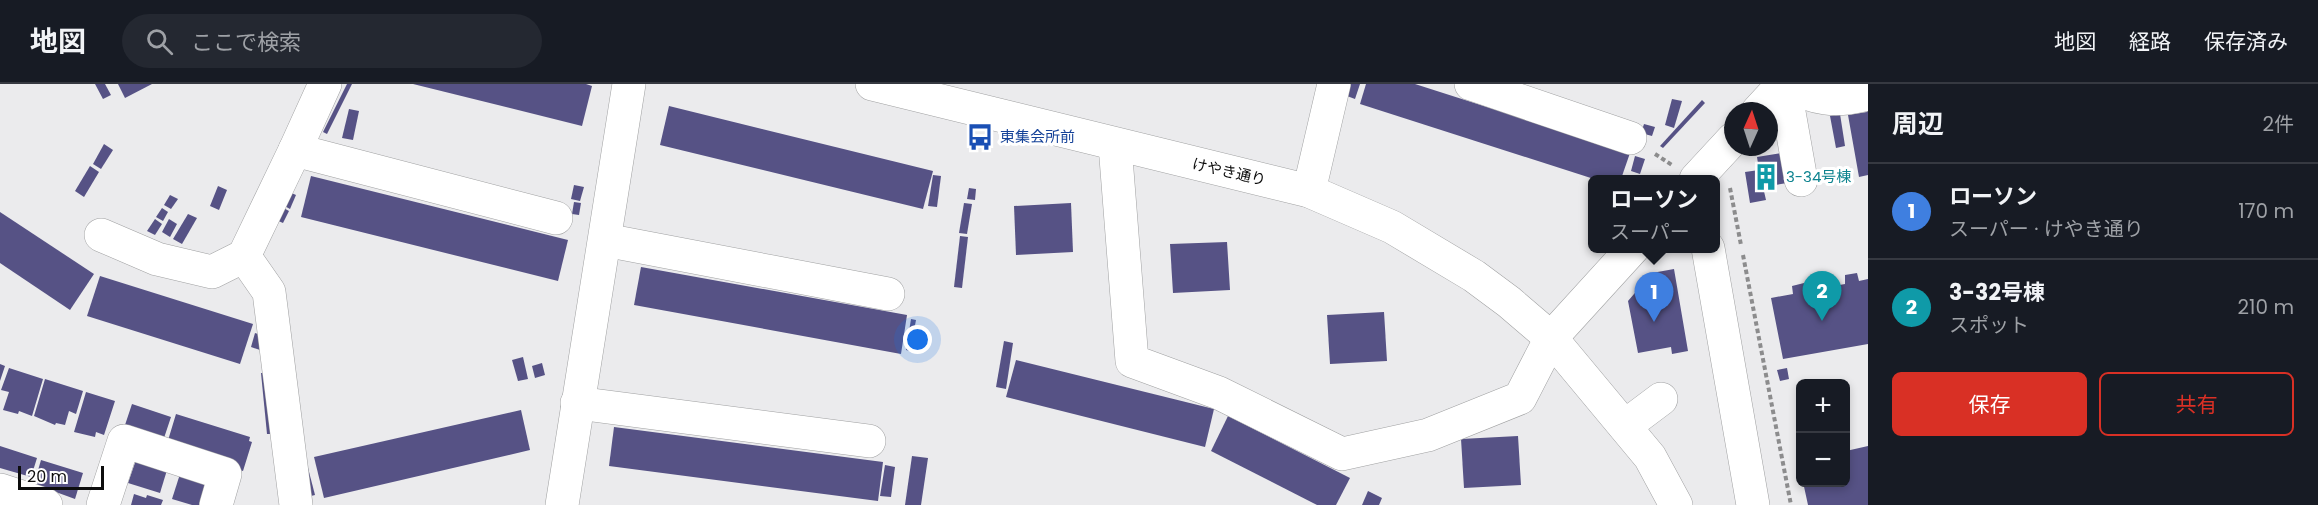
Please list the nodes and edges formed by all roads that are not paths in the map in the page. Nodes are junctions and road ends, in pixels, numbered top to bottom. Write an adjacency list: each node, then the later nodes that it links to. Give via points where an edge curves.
1 (325, 84): 12 (street)
2 (628, 84): 18 (street)
3 (872, 84): 10 (street, けやき通り)
4 (1334, 84): 15 (street)
5 (1471, 84): 9 (street)
6 (1784, 84): 7 (street, via 1808,96 1834,100); 8 (street); 14 (street)
7 (1868, 94)
8 (1767, 102)
9 (1630, 138)
10 (1115, 145): 15 (street, けやき通り); 23 (street, via 1132,361 1219,393 1342,454 1428,435 1520,398)
11 (1724, 147): 13 (street)
12 (296, 150): 16 (street); 21 (street)
13 (1685, 174)
14 (1801, 180)
15 (1309, 191): 23 (street, けやき通り, via 1392,227 1454,264 1509,302)
16 (556, 218)
17 (101, 235): 21 (street, via 158,259 212,272)
18 (605, 240): 22 (street); 25 (street)
19 (1628, 253): 23 (street)
20 (1709, 253): 35 (street)
21 (244, 256): 32 (street, via 269,292)
22 (888, 294)
23 (1551, 338): 26 (street, けやき通り)
24 (1661, 399): 26 (street)
25 (577, 403): 27 (street); 33 (street)
26 (1625, 426): 34 (street, けやき通り, via 1650,457)
27 (869, 441)
28 (0, 490): 29 (street)
29 (46, 505)
30 (103, 505): 31 (street, via 124,441 225,474)
31 (216, 505)
32 (296, 505)
33 (562, 505)
34 (1676, 505)
35 (1753, 505)

